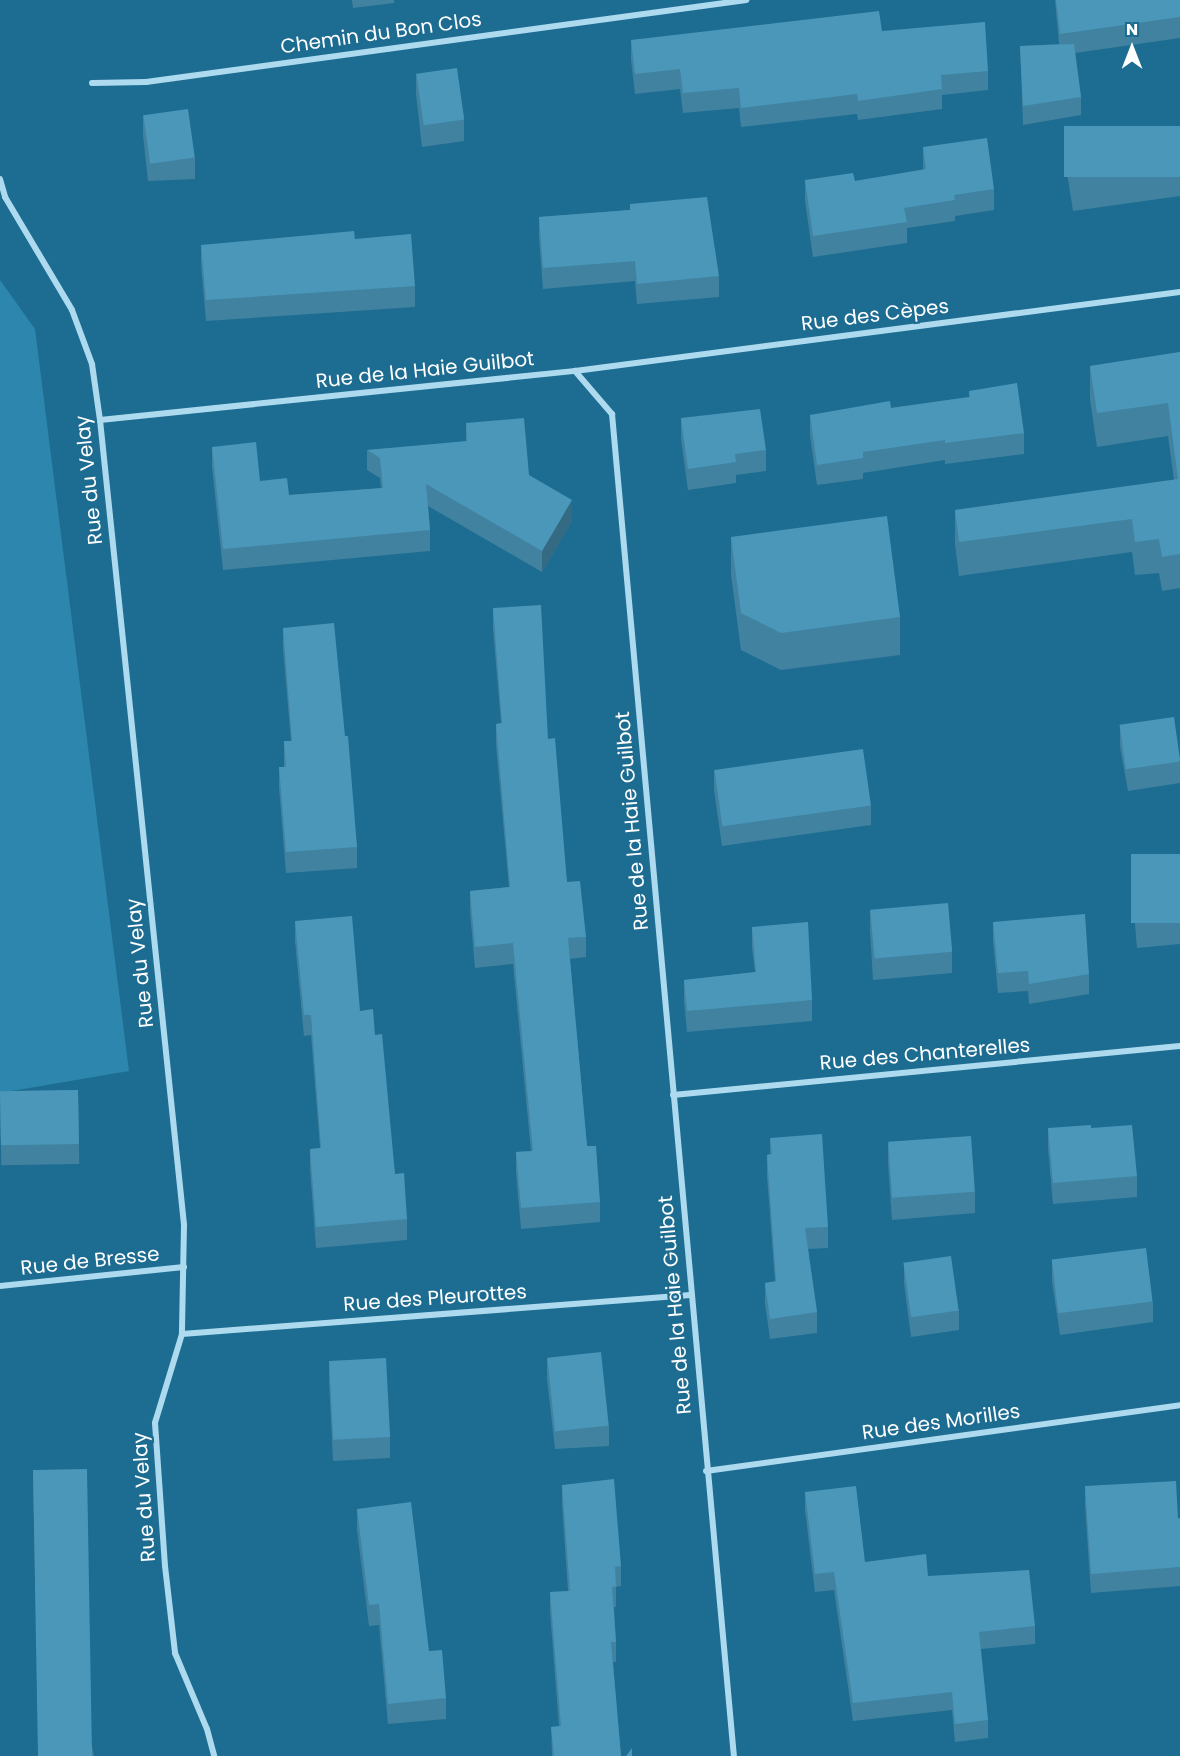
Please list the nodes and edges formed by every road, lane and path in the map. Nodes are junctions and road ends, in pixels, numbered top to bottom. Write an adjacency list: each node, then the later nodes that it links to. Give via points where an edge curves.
1 (746, 0): 2 (street, Chemin du Bon Clos, via 146,82)
2 (93, 83)
3 (0, 179): 6 (street, Rue du Velay, via 5,197 72,310 92,364)
4 (1180, 292): 5 (street, Rue des Cèpes)
5 (575, 371): 6 (street, Rue de la Haie Guilbot); 8 (street, Rue de la Haie Guilbot, via 612,414)
6 (100, 420): 9 (street, Rue du Velay, via 183,1225)
7 (1180, 1046): 8 (street, Rue des Chanterelles)
8 (673, 1095): 11 (street, Rue de la Haie Guilbot)
9 (184, 1268): 10 (street, Rue de Bresse); 12 (street, Rue du Velay)
10 (0, 1286)
11 (691, 1295): 12 (street, Rue des Pleurottes); 14 (street, Rue de la Haie Guilbot)
12 (182, 1334): 15 (street, Rue du Velay, via 155,1423 165,1566 174,1653 207,1728)
13 (1180, 1405): 14 (street, Rue des Morilles)
14 (706, 1472): 16 (street, Rue de la Haie Guilbot)
15 (214, 1756)
16 (734, 1756)

